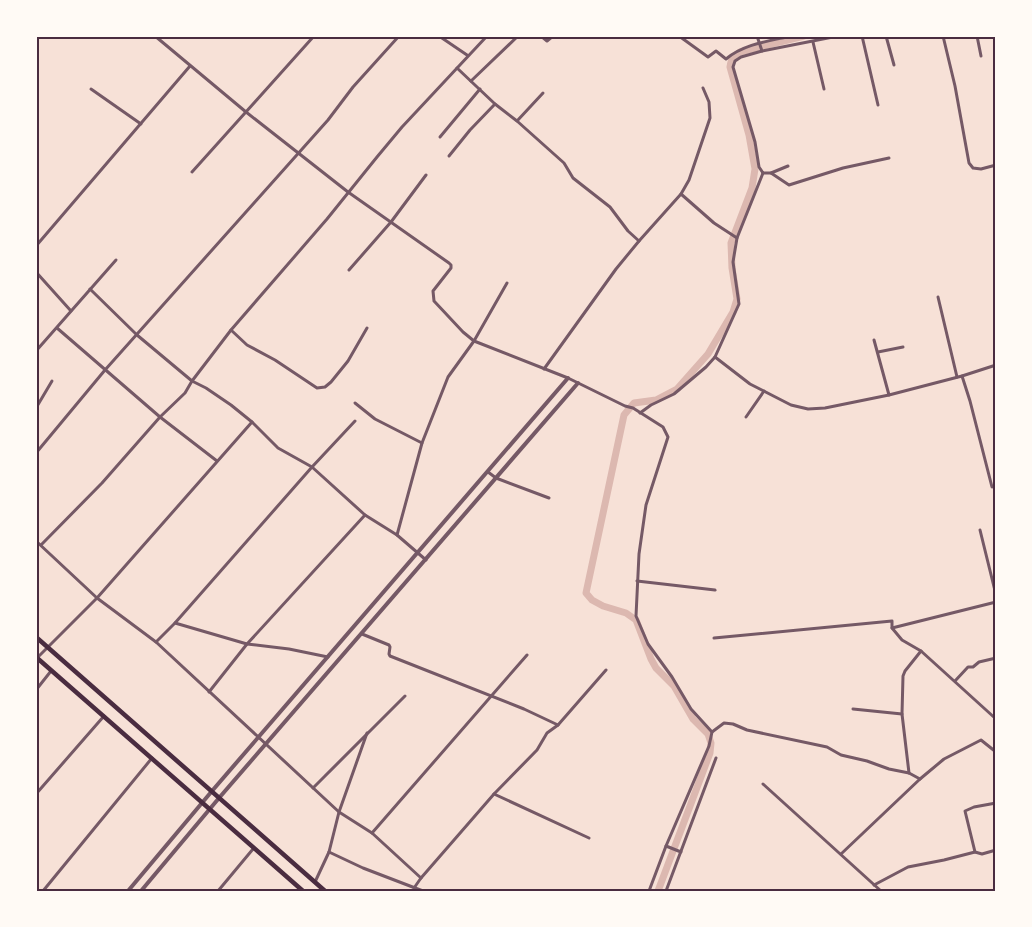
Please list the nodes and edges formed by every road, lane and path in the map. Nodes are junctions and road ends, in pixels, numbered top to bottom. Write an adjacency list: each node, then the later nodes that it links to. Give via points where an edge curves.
1 (155, 36): 23 (street)
2 (314, 36): 33 (street)
3 (399, 36): 37 (street)
4 (439, 36): 20 (street)
5 (487, 36): 20 (street)
6 (518, 36): 25 (street)
7 (541, 36): 8 (street, via 547,41)
8 (553, 36)
9 (680, 36): 18 (street, via 709,57 716,51 726,59)
10 (757, 36): 18 (street)
11 (791, 36): 18 (street)
12 (838, 36): 17 (street)
13 (862, 36): 32 (street)
14 (886, 36): 22 (street)
15 (943, 36): 40 (street, via 969,163 981,169)
16 (977, 36): 21 (street)
17 (813, 42): 19 (street); 29 (street)
18 (759, 44): 19 (street)
19 (761, 50): 43 (street, via 741,57 733,67)
20 (468, 56): 24 (street)
21 (981, 56)
22 (894, 64)
23 (190, 66): 33 (street); 35 (street)
24 (457, 68): 25 (street); 46 (street)
25 (471, 81): 28 (street)
26 (704, 88): 47 (street, via 710,118)
27 (92, 89): 35 (street)
28 (480, 89): 31 (street); 36 (street)
29 (824, 89)
30 (543, 93): 34 (street)
31 (495, 104): 34 (street); 38 (street)
32 (878, 105)
33 (246, 112): 37 (street); 42 (street)
34 (517, 121): 50 (street, via 564,163 573,178 610,207)
35 (141, 124): 51 (street)
36 (440, 137)
37 (299, 153): 46 (street); 62 (street)
38 (449, 156)
39 (889, 158): 44 (street, via 789,185)
40 (996, 165)
41 (789, 166): 44 (street)
42 (192, 172)
43 (763, 172): 44 (street); 49 (street)
44 (771, 172)
45 (426, 175): 48 (street)
46 (348, 192): 48 (street); 61 (street)
47 (681, 194): 49 (street, via 714,224); 50 (street)
48 (391, 222): 53 (street); 64 (street, via 451,265 433,291 434,301)
49 (737, 238): 68 (street, via 733,262 739,304)
50 (639, 241): 70 (street)
51 (36, 246)
52 (116, 260): 56 (street)
53 (349, 270)
54 (36, 272): 58 (street)
55 (507, 283): 64 (street)
56 (90, 289): 58 (street); 62 (street)
57 (938, 297): 72 (street)
58 (71, 311): 59 (street)
59 (57, 328): 66 (street); 71 (street)
60 (367, 328): 61 (street, via 331,382 316,388 247,345)
61 (231, 330): 75 (street)
62 (137, 335): 71 (street); 75 (street)
63 (874, 340): 67 (street)
64 (474, 341): 70 (street); 86 (street, via 448,377)
65 (903, 347): 67 (street)
66 (36, 351)
67 (878, 352): 78 (street)
68 (715, 357): 77 (street); 81 (street, via 674,394)
69 (996, 365): 72 (street)
70 (544, 369): 73 (street)
71 (105, 370): 82 (street); 87 (street)
72 (960, 377): 78 (street); 92 (street)
73 (568, 378): 76 (street); 90 (street)
74 (52, 381): 80 (street)
75 (192, 381): 82 (street); 85 (street)
76 (578, 383): 81 (street); 91 (street)
77 (764, 390): 78 (street, via 791,405 808,409); 83 (street)
78 (889, 395)
79 (355, 403): 86 (street, via 375,419)
80 (36, 408)
81 (640, 413): 101 (street, via 663,427 668,437 646,506)
82 (160, 417): 88 (street); 98 (street)
83 (746, 417)
84 (355, 421): 89 (street)
85 (252, 422): 88 (street); 89 (street, via 278,448)
86 (422, 443): 96 (street)
87 (36, 453)
88 (217, 461): 104 (street)
89 (312, 467): 94 (street); 106 (street)
90 (488, 472): 91 (street); 99 (street)
91 (496, 478): 93 (street); 100 (street)
92 (992, 487)
93 (549, 498)
94 (365, 514): 96 (street); 112 (street)
95 (980, 530): 103 (street)
96 (397, 535): 99 (street)
97 (36, 541): 98 (street)
98 (40, 545): 104 (street)
99 (418, 553): 100 (street); 116 (street)
100 (426, 560): 108 (street)
101 (637, 581): 102 (street); 131 (street, via 636,616 648,644 691,709)
102 (716, 590)
103 (996, 596)
104 (97, 597): 111 (street); 113 (street)
105 (996, 602): 107 (street)
106 (175, 623): 111 (street); 112 (street)
107 (892, 628): 110 (street, via 892,621); 114 (street, via 902,640)
108 (362, 634): 124 (street, via 389,645 390,656); 134 (street)
109 (36, 637): 113 (main road)
110 (714, 638)
111 (156, 642): 123 (street)
112 (247, 644): 116 (street); 123 (street)
113 (47, 647): 117 (street); 142 (main road)
114 (921, 651): 121 (street); 127 (street, via 904,671)
115 (527, 655): 124 (street)
116 (329, 657): 133 (street)
117 (36, 658): 120 (main road)
118 (996, 658): 121 (street, via 968,667)
119 (606, 670): 130 (street)
120 (51, 671): 122 (street); 128 (main road)
121 (954, 682): 129 (street)
122 (36, 690)
123 (209, 692): 133 (street)
124 (490, 695): 130 (street); 150 (street)
125 (405, 696): 132 (street)
126 (853, 709): 127 (street)
127 (902, 714): 138 (street)
128 (104, 716): 136 (main road); 143 (street)
129 (996, 719)
130 (558, 725): 144 (street)
131 (712, 732): 138 (street, via 724,723 733,724 827,747 841,755); 152 (street)
132 (367, 733): 141 (street); 149 (street)
133 (258, 737): 134 (street); 142 (street)
134 (266, 745): 141 (street); 145 (street)
135 (996, 752): 139 (street, via 981,740 944,759)
136 (152, 758): 146 (main road); 163 (street)
137 (716, 758): 156 (street)
138 (909, 773): 139 (street)
139 (920, 779): 158 (street)
140 (763, 784): 158 (street)
141 (313, 788): 149 (street)
142 (212, 791): 145 (main road); 146 (street)
143 (36, 794)
144 (494, 794): 151 (street); 159 (street)
145 (219, 798): 148 (street); 160 (main road)
146 (202, 801): 148 (main road); 165 (street)
147 (996, 803): 157 (street, via 965,811)
148 (210, 809): 153 (main road); 166 (street)
149 (339, 812): 150 (street); 155 (street)
150 (372, 833): 159 (street)
151 (589, 838)
152 (666, 846): 156 (street); 171 (street)
153 (253, 848): 167 (street); 168 (main road)
154 (996, 850): 157 (street)
155 (329, 852): 160 (street); 162 (street)
156 (681, 852): 172 (street)
157 (975, 852): 161 (street, via 908,867)
158 (842, 854): 161 (street)
159 (421, 878): 162 (street)
160 (315, 882): 169 (main road)
161 (874, 885): 164 (street)
162 (414, 888): 170 (street)
163 (39, 890)
164 (879, 890)
165 (128, 891)
166 (141, 891)
167 (218, 891)
168 (303, 891)
169 (325, 891)
170 (423, 891)
171 (649, 891)
172 (666, 891)

